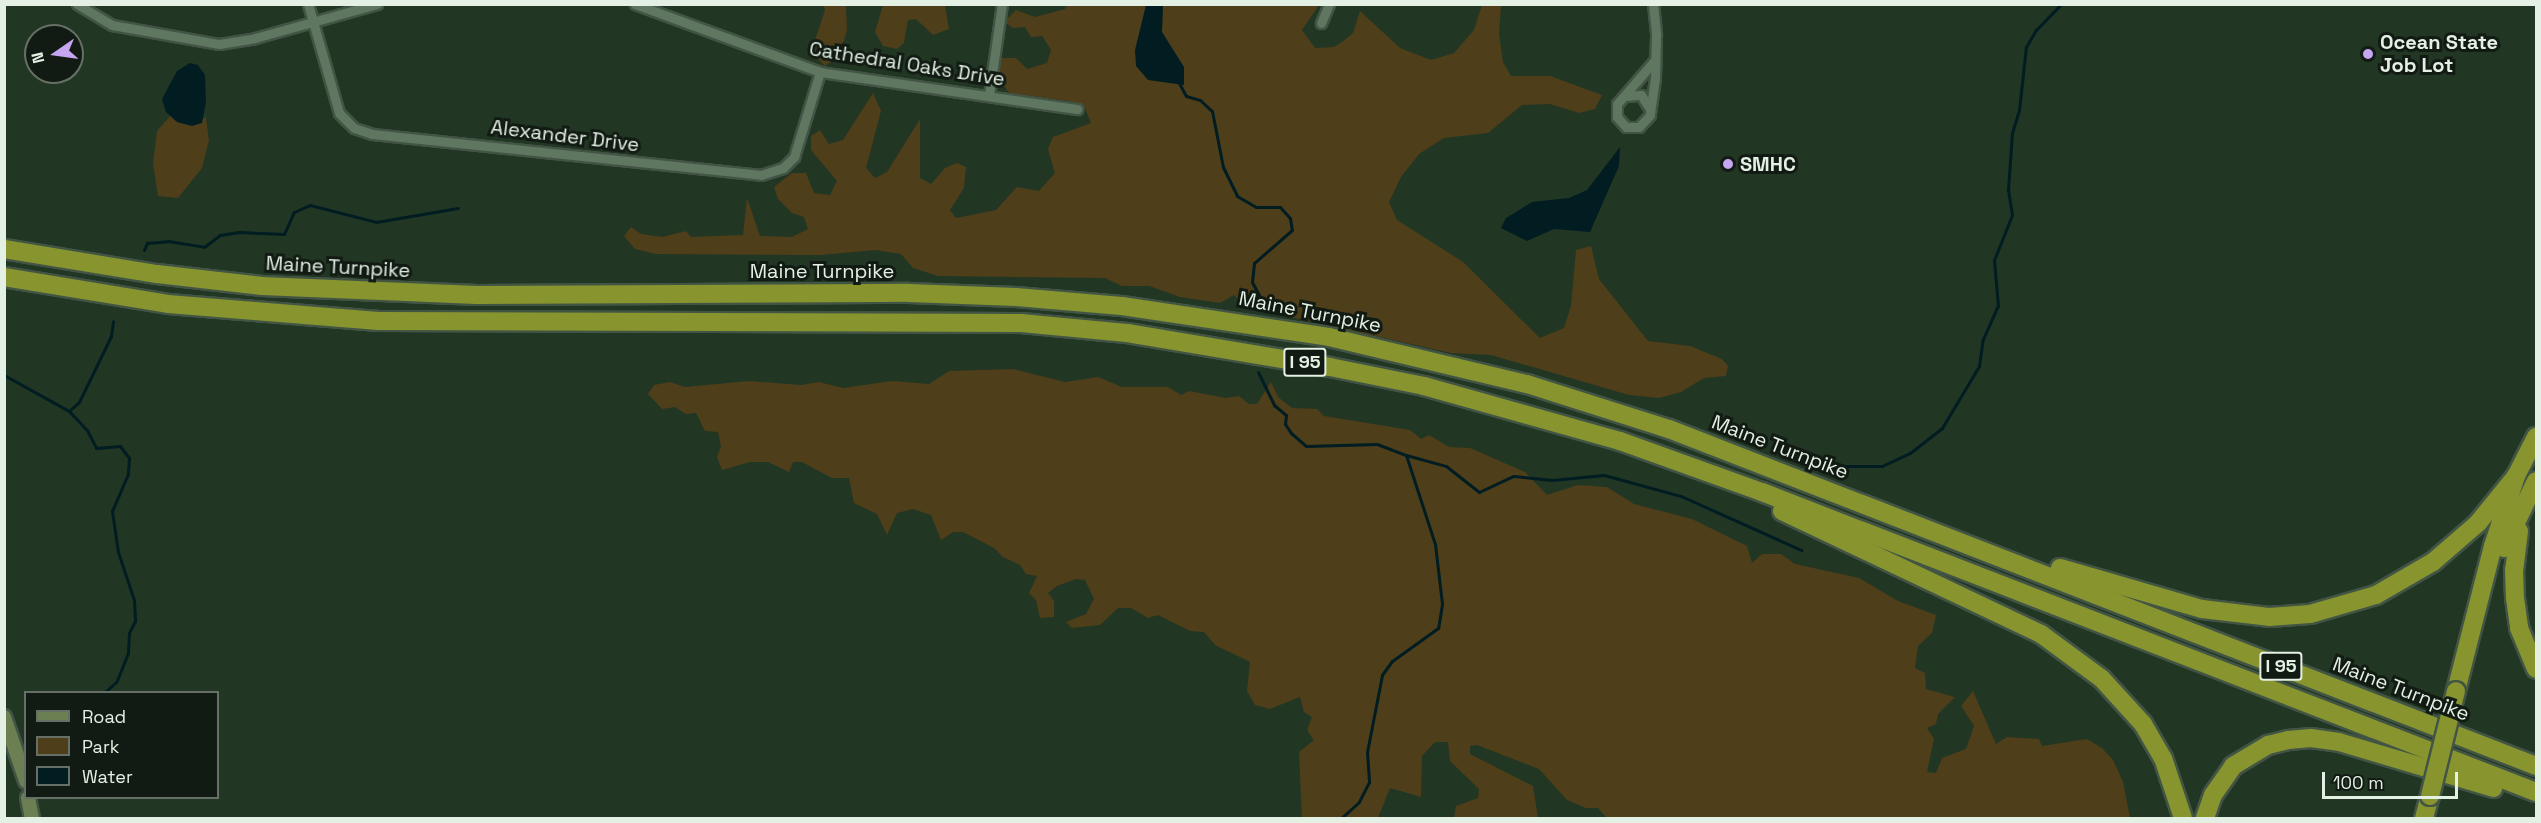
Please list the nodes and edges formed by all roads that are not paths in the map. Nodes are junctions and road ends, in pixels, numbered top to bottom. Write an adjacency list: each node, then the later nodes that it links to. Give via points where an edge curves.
1 (77, 4): 9 (street, via 112,25 219,44)
2 (308, 4): 9 (street, Alexander Drive)
3 (377, 4): 9 (street)
4 (635, 4): 8 (street, Cathedral Oaks Drive)
5 (1002, 4): 13 (street)
6 (1329, 4): 10 (street)
7 (1653, 4): 11 (street)
8 (667, 9): 12 (street, Cathedral Oaks Drive)
9 (313, 21): 12 (street, Alexander Drive, via 336,106 358,130 739,174 776,172 794,157)
10 (1322, 23)
11 (1655, 60): 14 (street, via 1647,75); 15 (street)
12 (820, 72): 13 (street, Cathedral Oaks Drive)
13 (989, 95): 16 (street, Cathedral Oaks Drive)
14 (1620, 99): 15 (street, via 1638,94); 15 (street, via 1616,114 1623,125 1636,128 1648,120)
15 (1650, 109)
16 (1077, 110)
17 (4, 249): 23 (highway, Maine Turnpike / I 95, via 157,274 369,293 909,293 1122,306 1226,319 1340,339 1527,384 1696,439)
18 (4, 277): 22 (highway, I 95, via 168,304 378,321 915,320 1021,323 1127,333 1435,389 1620,441)
19 (2536, 437): 20 (highway)
20 (2516, 476): 23 (highway, via 2478,522 2433,562 2376,595 2310,614 2269,617 2202,609 2052,565); 25 (highway, via 2493,546)
21 (2535, 483): 24 (highway, via 2516,542 2514,570 2519,628); 25 (highway, via 2510,531)
22 (1762, 492): 29 (highway, I 95); 34 (highway, via 1777,509 2041,634 2102,679 2143,724 2163,758)
23 (2025, 566): 27 (highway, Maine Turnpike / I 95)
24 (2536, 669)
25 (2461, 693): 30 (highway, bridge)
26 (4, 717): 28 (street)
27 (2536, 766)
28 (24, 775)
29 (2536, 792)
30 (2434, 797): 36 (highway); 37 (highway)
31 (28, 799): 33 (street)
32 (2536, 800): 35 (highway, via 2405,760 2311,738 2268,745 2234,766 2213,795)
33 (32, 819)
34 (2183, 819)
35 (2205, 819)
36 (2424, 819)
37 (2433, 819)

